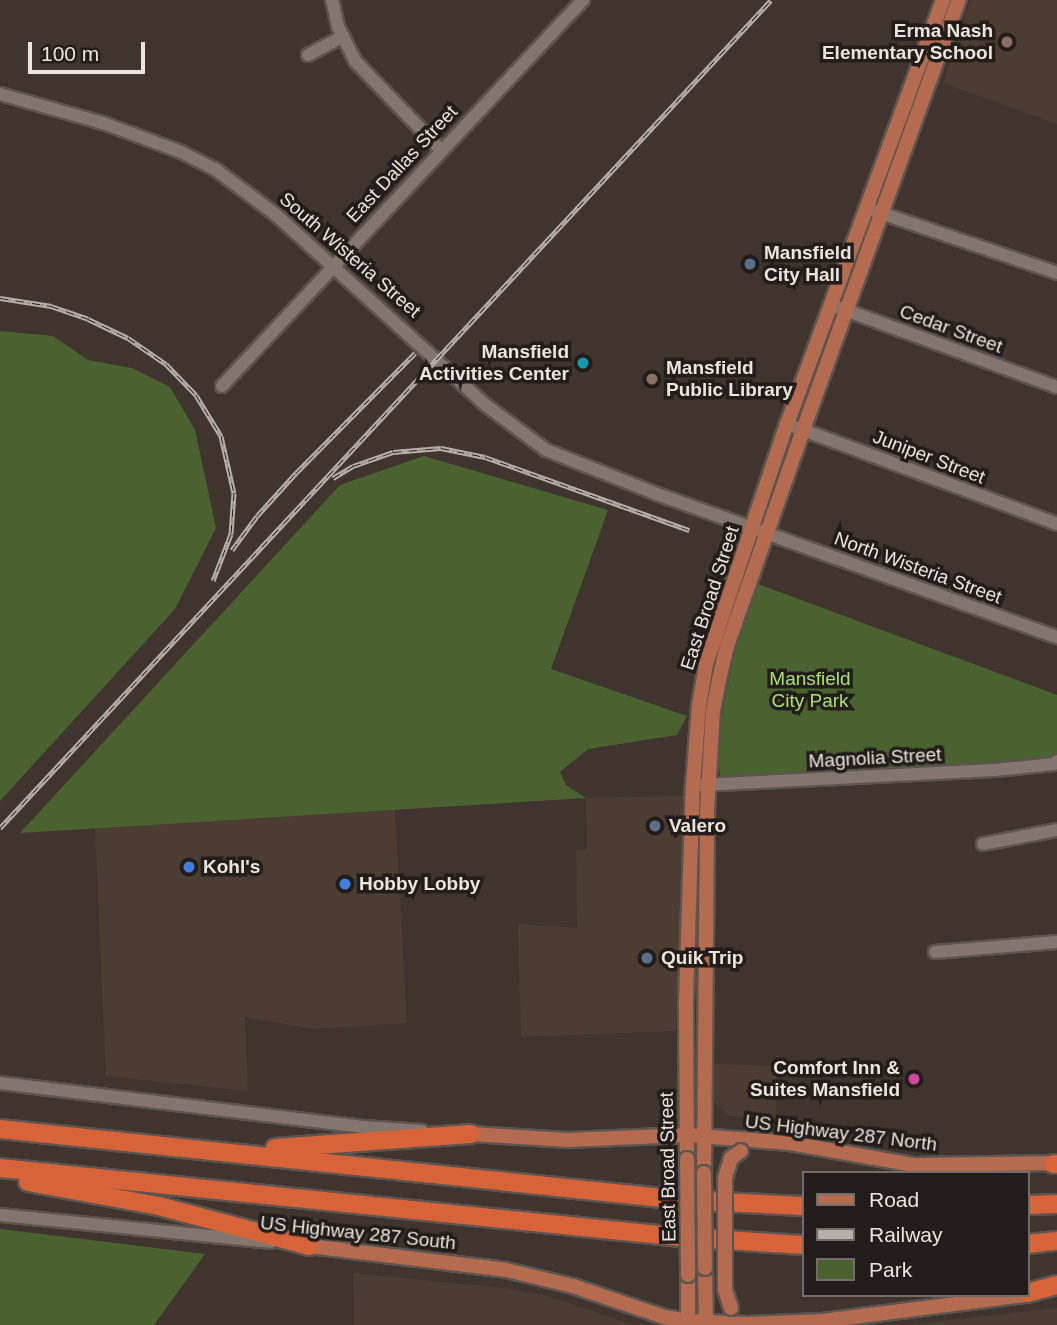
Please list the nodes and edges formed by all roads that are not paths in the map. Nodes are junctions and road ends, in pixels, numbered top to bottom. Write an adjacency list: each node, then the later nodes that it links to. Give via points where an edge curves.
1 (332, 0): 5 (street)
2 (583, 0): 8 (street, East Dallas Street)
3 (943, 0): 9 (main road, East Broad Street)
4 (959, 0): 10 (main road, East Broad Street)
5 (342, 36): 6 (street); 8 (street, via 361,69)
6 (308, 55)
7 (0, 94): 11 (street, South Wisteria Street, via 103,122 215,169)
8 (440, 149): 11 (street, East Dallas Street)
9 (869, 206): 10 (street); 13 (main road, East Broad Street)
10 (883, 211): 12 (street); 13 (main road, East Broad Street)
11 (334, 265): 14 (street, East Dallas Street); 19 (street, South Wisteria Street, via 487,406 546,450)
12 (1057, 273)
13 (839, 308): 15 (street, Cedar Street); 16 (main road, East Broad Street); 17 (main road, East Broad Street)
14 (222, 386)
15 (1057, 387)
16 (787, 424): 17 (street, Juniper Street); 19 (main road, East Broad Street)
17 (803, 430): 18 (street, Juniper Street); 19 (main road, East Broad Street)
18 (1057, 524)
19 (759, 531): 20 (street, North Wisteria Street); 21 (main road, East Broad Street); 22 (main road, East Broad Street)
20 (1057, 637)
21 (712, 641): 22 (main road); 23 (main road, East Broad Street)
22 (727, 646): 24 (main road, East Broad Street)
23 (699, 706): 24 (main road); 26 (main road, East Broad Street)
24 (713, 711): 27 (main road, East Broad Street)
25 (1056, 766): 27 (street, Magnolia Street)
26 (693, 785): 27 (street, Magnolia Street); 31 (main road, East Broad Street)
27 (708, 785): 30 (main road, East Broad Street)
28 (1057, 830): 29 (street)
29 (983, 844)
30 (706, 864): 31 (main road); 35 (main road, East Broad Street)
31 (691, 865): 34 (main road, East Broad Street)
32 (1057, 942): 33 (street)
33 (935, 952)
34 (686, 1002): 35 (main road); 37 (main road, East Broad Street)
35 (705, 1002): 42 (main road, East Broad Street)
36 (0, 1083): 39 (street, via 363,1127)
37 (686, 1090): 40 (main road, East Broad Street); 41 (main road, via 678,1121)
38 (0, 1129): 44 (highway)
39 (471, 1134): 41 (main road, via 568,1140); 44 (highway)
40 (687, 1135): 41 (main road); 42 (main road); 62 (main road, East Broad Street, bridge)
41 (659, 1136)
42 (704, 1136): 43 (main road, US Highway 287 North); 63 (main road, East Broad Street, bridge)
43 (778, 1142): 45 (main road, US Highway 287 North, via 913,1165); 64 (main road, bridge, via 741,1151 731,1158 725,1178 725,1290 731,1308)
44 (228, 1151): 50 (highway, via 681,1200)
45 (1056, 1164)
46 (0, 1168): 54 (highway, via 679,1237)
47 (0, 1178): 55 (highway, via 159,1206)
48 (1057, 1204): 49 (highway)
49 (1029, 1205)
50 (802, 1206)
51 (0, 1215): 55 (street, US Highway 287 South)
52 (1057, 1241): 53 (highway)
53 (1029, 1244)
54 (802, 1245)
55 (309, 1246): 61 (main road, US Highway 287 South, via 519,1273 573,1286)
56 (1057, 1285): 58 (highway)
57 (1057, 1292): 59 (main road)
58 (1029, 1293)
59 (1029, 1294)
60 (1009, 1297): 64 (main road, via 822,1321)
61 (668, 1321): 62 (main road, US Highway 287 South)
62 (689, 1323): 63 (main road, US Highway 287 South)
63 (706, 1323): 64 (main road)
64 (745, 1324)

